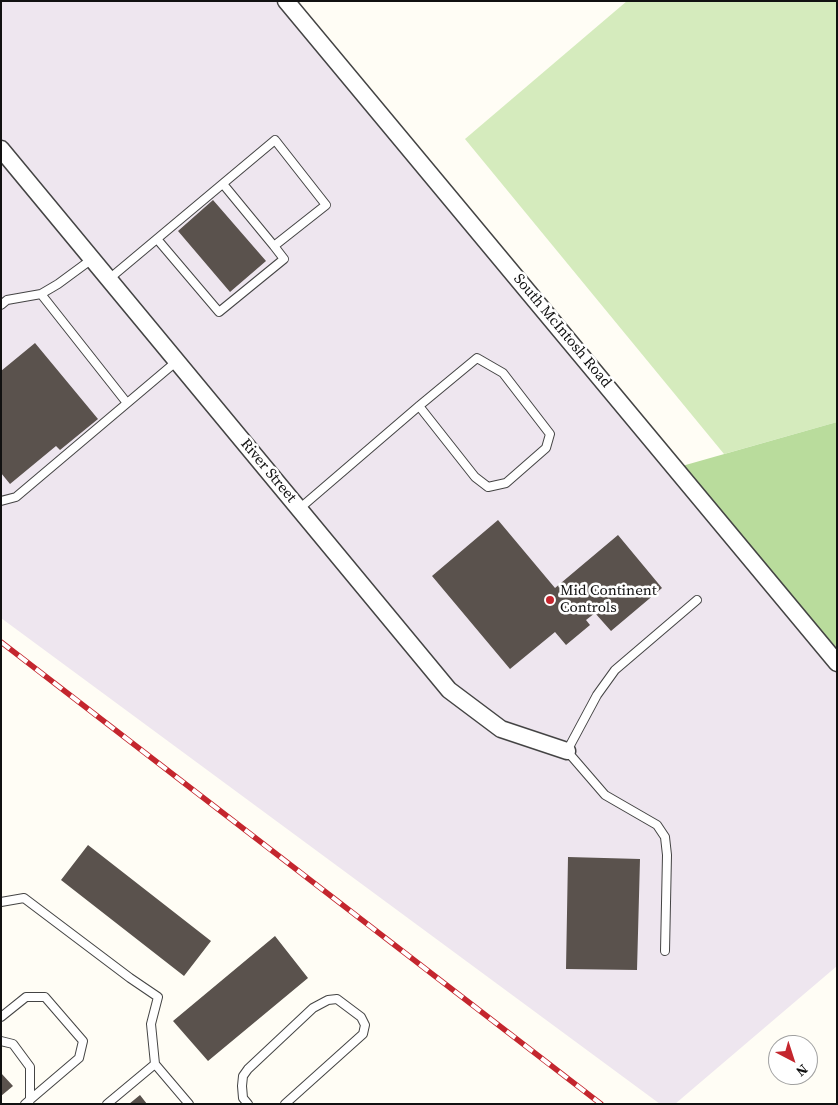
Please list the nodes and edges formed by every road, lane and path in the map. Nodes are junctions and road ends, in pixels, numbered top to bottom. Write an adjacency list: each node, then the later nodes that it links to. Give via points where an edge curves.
1 (286, 1): 16 (street, South McIntosh Road)
2 (3, 156): 6 (street, River Street)
3 (223, 184): 4 (lane); 5 (lane); 5 (lane, via 275,140 326,205)
4 (157, 239): 5 (lane, via 219,312 284,259); 7 (lane)
5 (274, 246)
6 (92, 259): 7 (street, River Street); 8 (lane)
7 (109, 279): 10 (street, River Street)
8 (41, 294): 9 (lane, via 8,300); 11 (lane)
9 (1, 305)
10 (177, 361): 11 (lane); 14 (street, River Street)
11 (127, 404): 13 (lane, via 16,497)
12 (419, 406): 12 (lane, via 477,358 503,373 550,434 546,448 506,483 488,487 475,477); 14 (lane)
13 (1, 501)
14 (299, 509): 17 (street, River Street, via 449,690 501,729)
15 (697, 600): 17 (lane, via 615,670 596,695)
16 (837, 663)
17 (567, 751): 19 (lane, via 604,795 657,825 665,837 668,855)
18 (1, 902): 22 (lane, via 24,898 158,997 151,1024)
19 (665, 951)
20 (1, 1017): 23 (lane, via 26,997 45,997 83,1041 79,1058)
21 (1, 1041): 23 (lane, via 12,1044 30,1067)
22 (155, 1064): 24 (lane); 25 (lane)
23 (27, 1102)
24 (107, 1104)
25 (189, 1104)
26 (248, 1104): 27 (lane, via 243,1098 242,1086 248,1069 314,1008 328,1000 338,999 361,1017 366,1025 363,1034)
27 (285, 1104)

